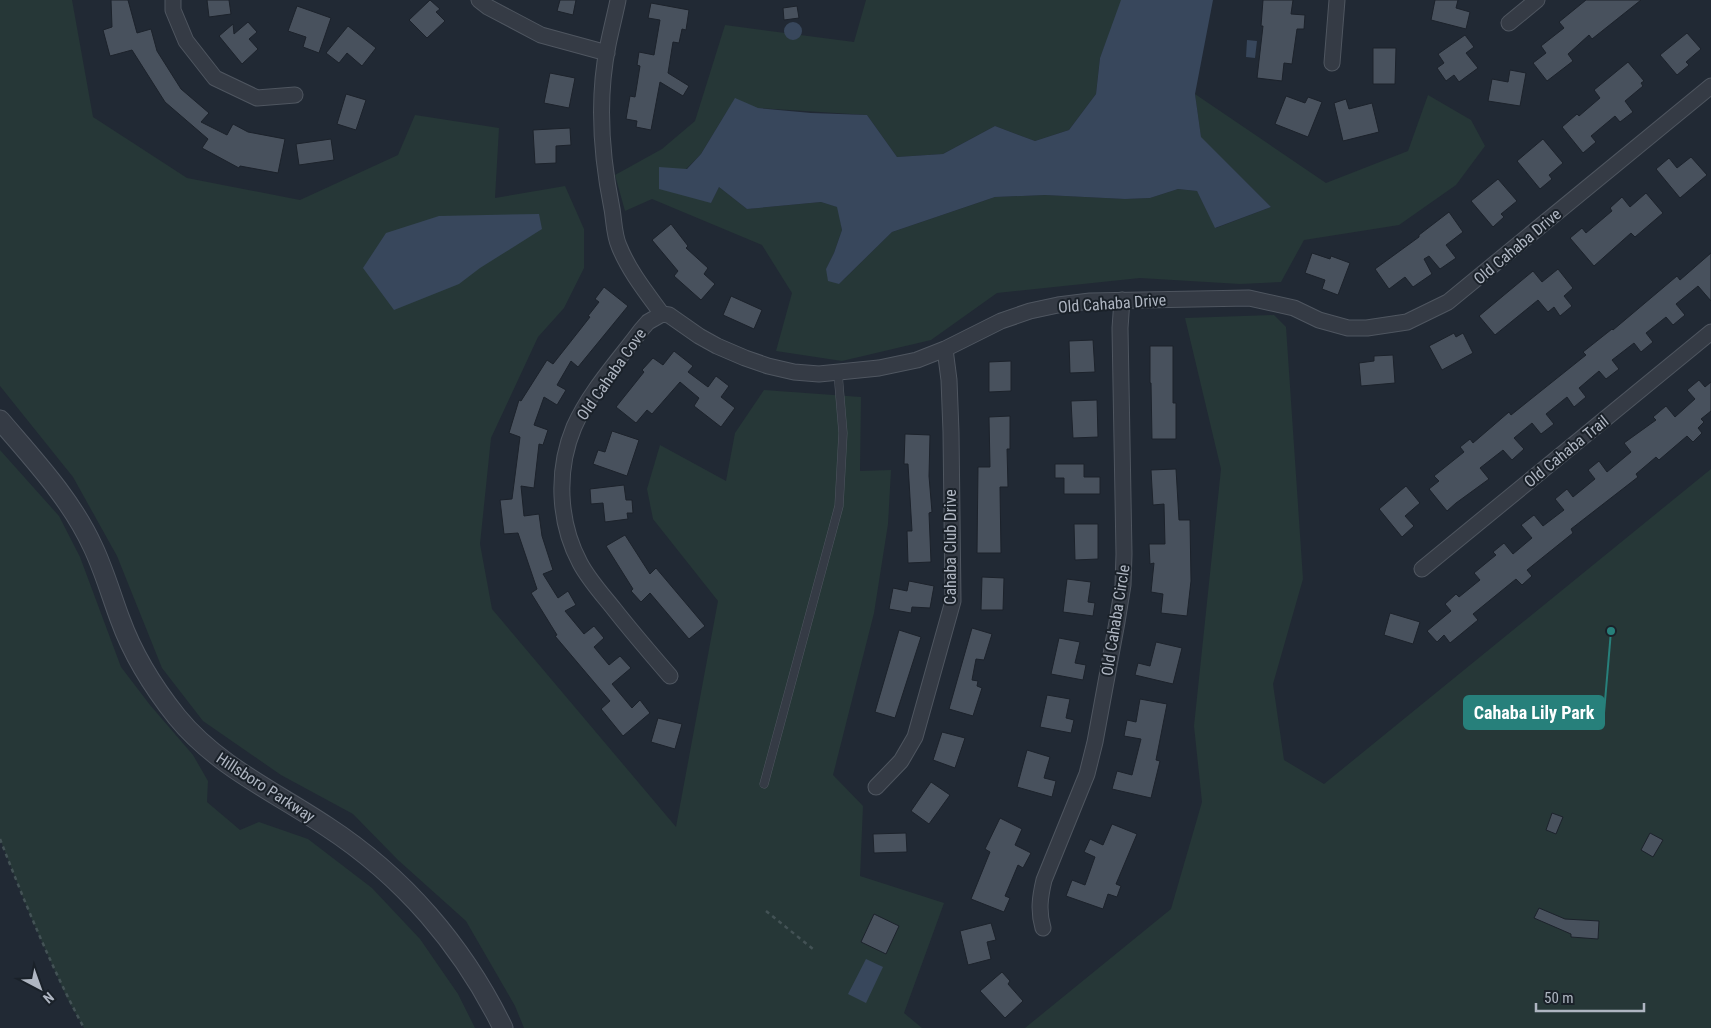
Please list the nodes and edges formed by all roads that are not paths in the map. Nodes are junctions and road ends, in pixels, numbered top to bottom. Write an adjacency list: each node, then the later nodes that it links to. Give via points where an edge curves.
1 (173, 0): 10 (street, via 173,10 186,41 215,78 257,98)
2 (479, 0): 7 (street, via 541,35)
3 (618, 0): 7 (street, Old Cahaba Drive)
4 (1337, 0): 8 (street)
5 (1537, 0): 6 (street)
6 (1509, 23)
7 (607, 53): 12 (street, Old Cahaba Drive, via 602,146 618,244 633,273)
8 (1332, 63)
9 (1711, 86): 11 (street, Old Cahaba Drive, via 1448,302 1407,322 1348,328 1319,320 1294,308 1249,298)
10 (295, 95)
11 (1122, 300): 14 (street, Old Cahaba Drive, via 1090,301 1030,311 1001,321); 21 (street, Old Cahaba Circle, via 1123,585 1087,774 1040,897)
12 (662, 314): 15 (street, Old Cahaba Drive, via 669,315 717,346 768,366 794,372); 18 (street, Old Cahaba Cove, via 641,330 588,400 566,452 561,485 566,525 580,563)
13 (1711, 332): 17 (street, Old Cahaba Trail)
14 (945, 349): 15 (street, Old Cahaba Drive, via 917,360); 20 (street, Cahaba Club Drive, via 951,432 953,601 915,737 901,761)
15 (838, 373): 19 (lane, via 843,433 839,506)
16 (0, 420): 22 (street, Hillsboro Parkway, via 73,511 97,555 134,653 178,718 206,747 237,771 327,826 393,878 446,935)
17 (1422, 569)
18 (670, 676)
19 (764, 784)
20 (876, 787)
21 (1043, 928)
22 (503, 1028)

